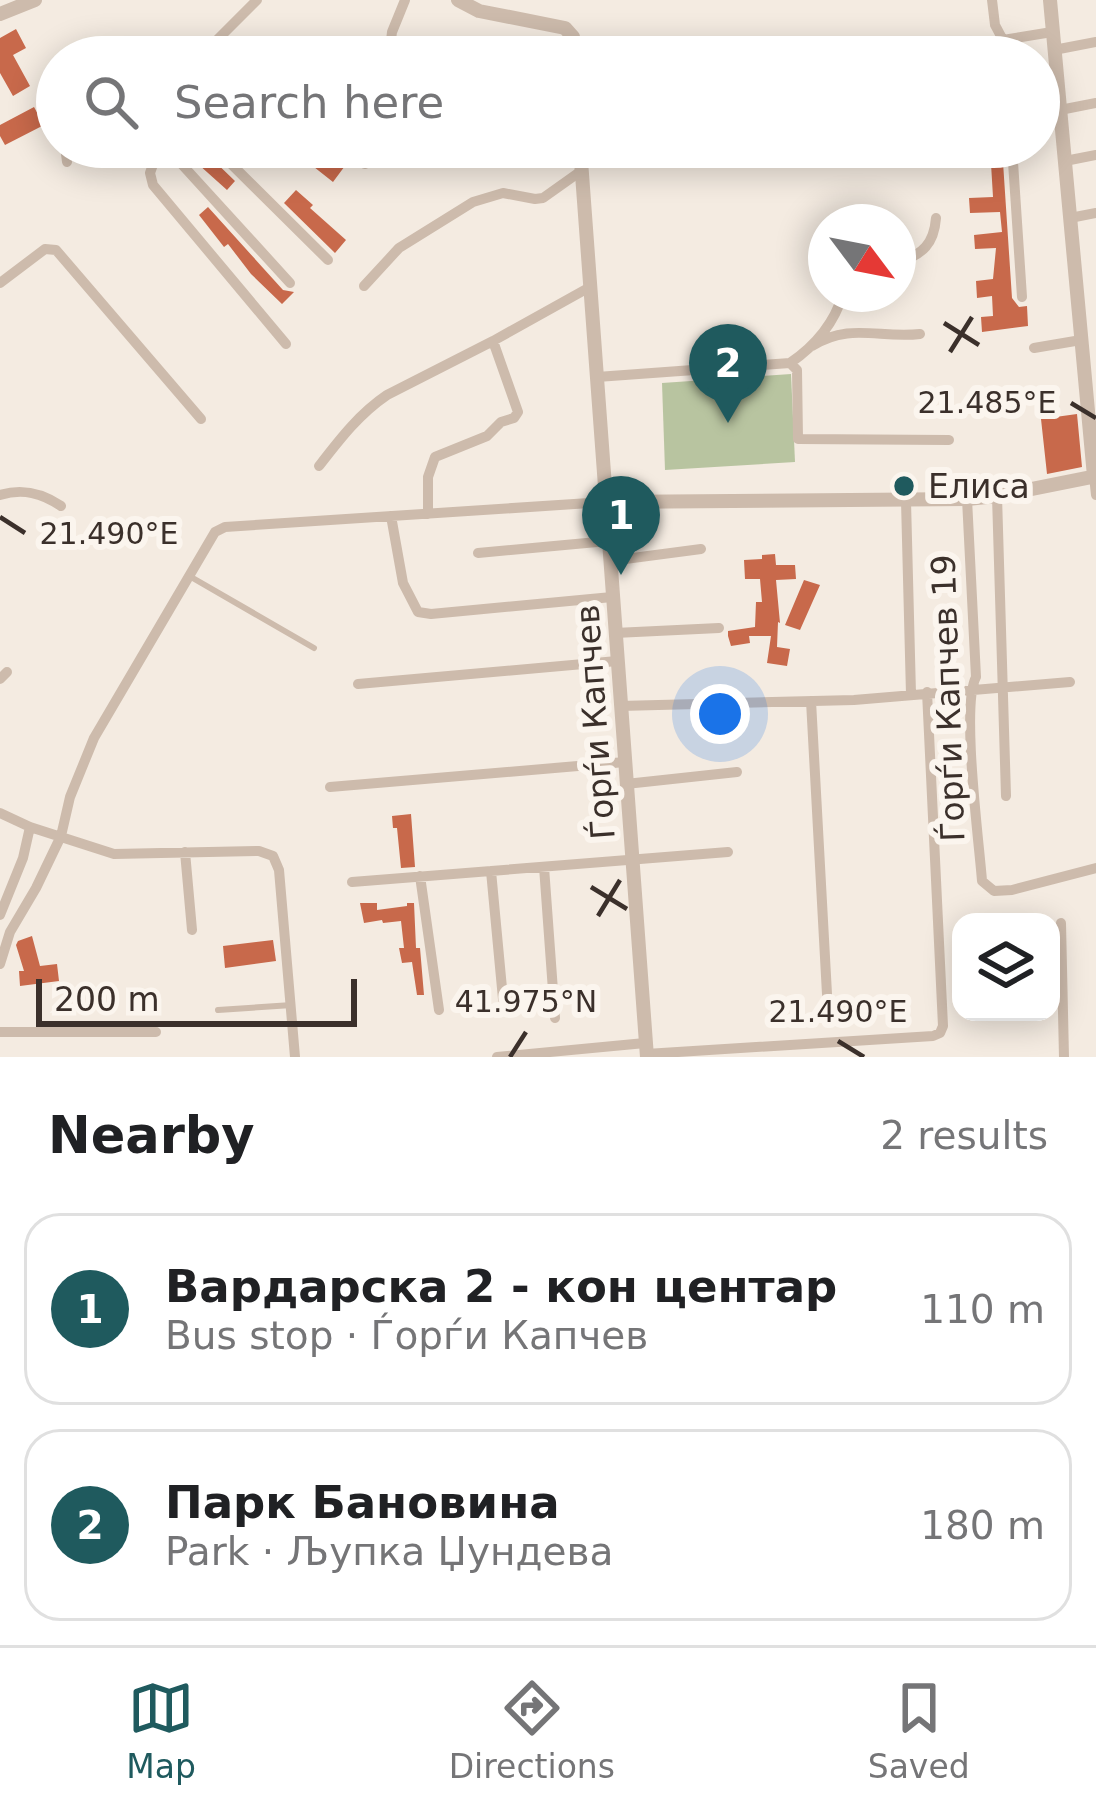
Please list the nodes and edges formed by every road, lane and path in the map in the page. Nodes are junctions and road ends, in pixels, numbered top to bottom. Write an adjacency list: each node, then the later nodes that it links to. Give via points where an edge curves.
1 (35, 0): 7 (street)
2 (257, 0): 9 (street)
3 (405, 0): 10 (street)
4 (458, 0): 11 (street)
5 (992, 0): 12 (street)
6 (1050, 0): 8 (street)
7 (0, 14)
8 (1052, 32): 13 (street); 14 (street)
9 (221, 36)
10 (392, 36)
11 (572, 36)
12 (1001, 36)
13 (1028, 36)
14 (1052, 36)
15 (1096, 42): 16 (street)
16 (1060, 49)
17 (1096, 103): 18 (street)
18 (1060, 110): 20 (street)
19 (1096, 155): 20 (street)
20 (1065, 161): 29 (street)
21 (152, 168): 41 (street, via 153,185)
22 (182, 168): 33 (street)
23 (235, 168): 31 (street)
24 (581, 168): 26 (street, Ѓорѓи Капчев)
25 (1013, 168): 36 (street)
26 (581, 171): 34 (street, via 543,198 503,193 473,202 399,248); 35 (street, Ѓорѓи Капчев)
27 (1096, 213): 29 (street)
28 (936, 218): 30 (street, via 934,235)
29 (1070, 218): 38 (street)
30 (916, 255)
31 (328, 260)
32 (0, 283): 47 (street, via 56,250)
33 (290, 283)
34 (364, 286)
35 (590, 287): 40 (street); 45 (street, Ѓорѓи Капчев)
36 (1022, 297)
37 (835, 312): 42 (street)
38 (1086, 329): 43 (street); 46 (street)
39 (920, 334): 42 (street, via 845,333)
40 (493, 341): 49 (street, via 371,406); 58 (street, via 518,412 487,436 435,457)
41 (286, 344)
42 (812, 346): 44 (street)
43 (1034, 348)
44 (790, 363): 45 (street); 48 (street, via 797,370 798,439)
45 (597, 376): 56 (street, Ѓорѓи Капчев)
46 (1090, 387): 50 (street)
47 (201, 419)
48 (949, 440)
49 (320, 466)
50 (1095, 476): 52 (street); 53 (street)
51 (0, 495): 57 (street, via 26,492)
52 (1096, 495)
53 (997, 496): 54 (street); 72 (street)
54 (967, 499): 55 (street); 73 (street, Ѓорѓи Капчев 19, via 976,677)
55 (906, 501): 56 (street); 75 (street)
56 (605, 502): 58 (street); 60 (street, Ѓорѓи Капчев)
57 (61, 506)
58 (428, 514): 59 (street)
59 (391, 516): 64 (street, via 225,527); 65 (street, via 403,583 418,612)
60 (608, 541): 62 (street); 63 (street, Ѓорѓи Капчев)
61 (701, 549): 63 (street)
62 (478, 553)
63 (610, 561): 65 (street, Ѓорѓи Капчев)
64 (188, 576): 68 (lane); 85 (street, via 94,738)
65 (612, 597): 67 (street, Ѓорѓи Капчев)
66 (719, 628): 67 (street)
67 (615, 633): 69 (street, Ѓорѓи Капчев)
68 (314, 648)
69 (617, 662): 71 (street); 77 (street, Ѓорѓи Капчев)
70 (1070, 682): 72 (street)
71 (358, 684)
72 (1002, 686): 73 (street); 82 (street)
73 (970, 688): 74 (street); 90 (street, Ѓорѓи Капчев 19, via 982,881 1012,890)
74 (928, 692): 75 (street); 106 (street, via 940,1033)
75 (911, 694): 76 (street)
76 (811, 701): 77 (street); 98 (street)
77 (620, 706): 78 (street, Ѓорѓи Капчев)
78 (625, 762): 80 (street, Ѓорѓи Капчев); 81 (street)
79 (737, 772): 80 (street)
80 (626, 784): 88 (street, Ѓорѓи Капчев)
81 (330, 787)
82 (1006, 796)
83 (0, 814): 84 (street)
84 (30, 827): 85 (street); 94 (street)
85 (61, 836): 86 (street, via 115,854); 97 (street)
86 (185, 852): 96 (street); 100 (street, via 259,850 278,862)
87 (728, 852): 88 (street)
88 (632, 860): 89 (street); 106 (street, Ѓорѓи Капчев)
89 (544, 867): 91 (street); 103 (street)
90 (1096, 868)
91 (491, 871): 92 (street); 99 (street)
92 (420, 876): 93 (street); 102 (street)
93 (352, 882)
94 (0, 914)
95 (1061, 923): 109 (street)
96 (193, 930)
97 (0, 964)
98 (827, 994)
99 (503, 999)
100 (292, 1005): 101 (lane); 107 (street)
101 (218, 1010)
102 (440, 1010)
103 (555, 1018)
104 (0, 1032): 105 (street)
105 (156, 1032)
106 (646, 1051): 108 (street)
107 (295, 1057)
108 (496, 1057)
109 (1064, 1057)

